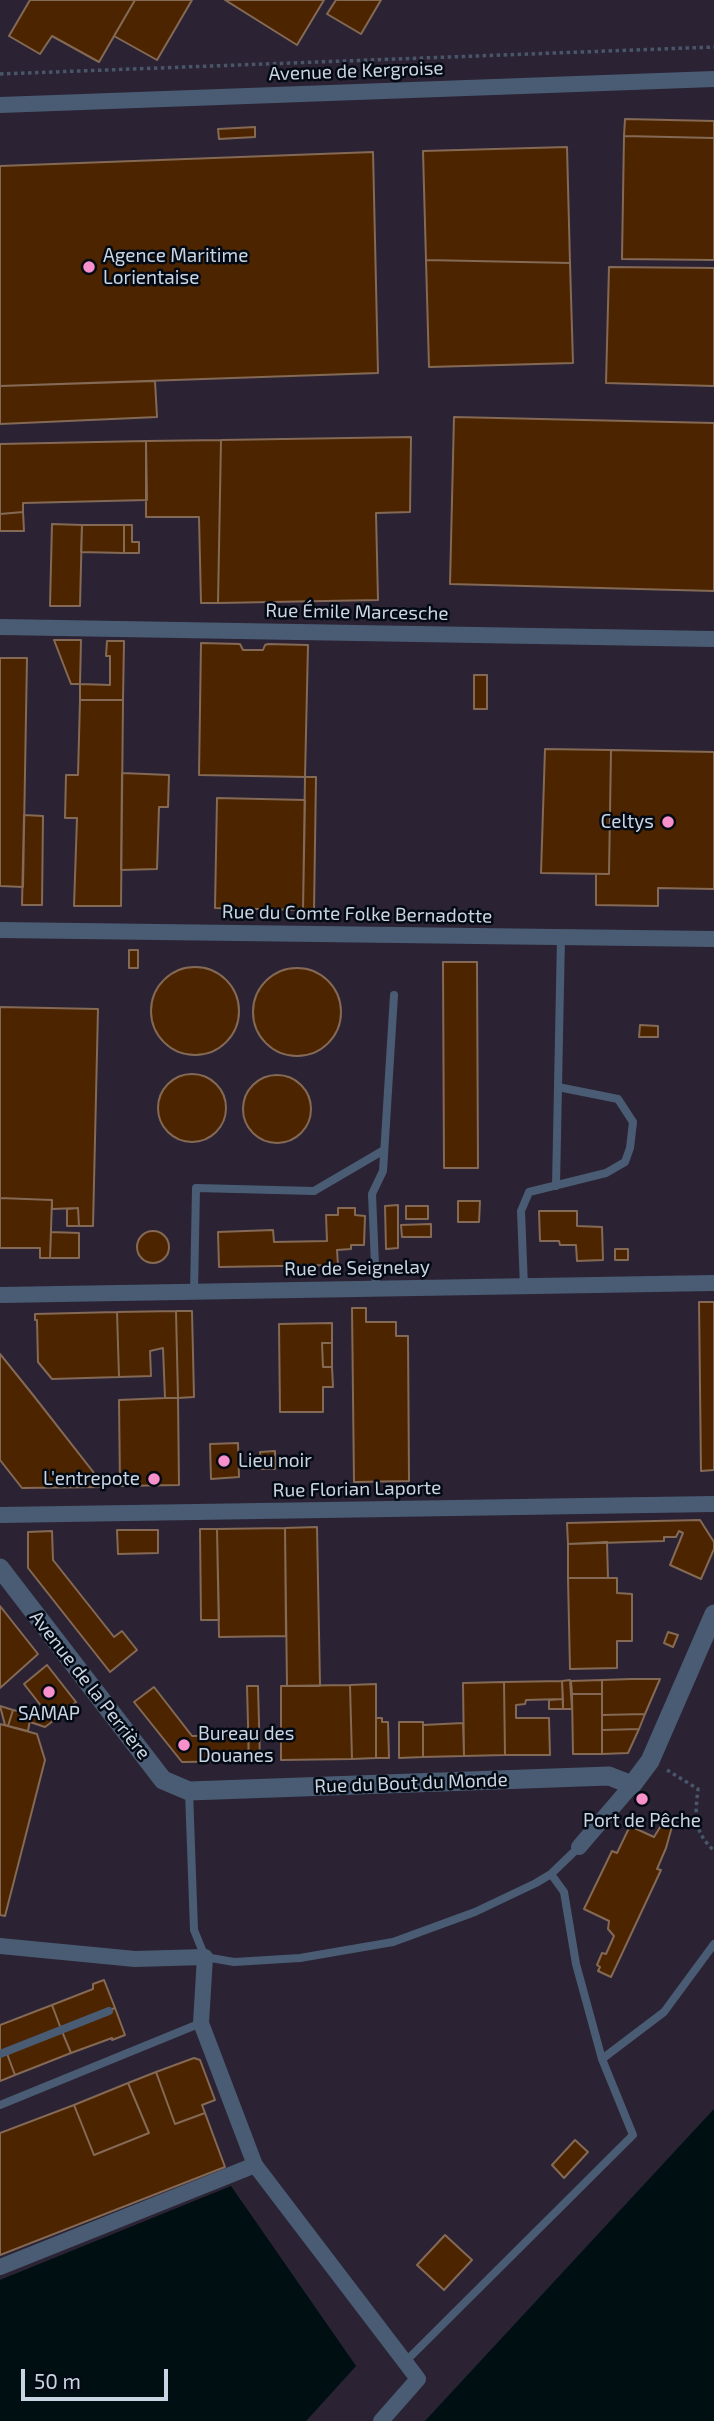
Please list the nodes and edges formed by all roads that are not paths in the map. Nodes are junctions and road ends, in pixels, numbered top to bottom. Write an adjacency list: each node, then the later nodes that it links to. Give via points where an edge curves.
1 (714, 79): 2 (street, Avenue de Kergroise)
2 (0, 105)
3 (0, 627): 4 (street, Rue Émile Marcesche)
4 (714, 639)
5 (0, 930): 6 (street, Rue du Comte Folke Bernadotte)
6 (561, 937): 7 (street, Rue du Comte Folke Bernadotte); 9 (lane)
7 (714, 939)
8 (394, 995): 10 (lane)
9 (558, 1087): 11 (lane); 11 (lane, via 618,1099 633,1122 625,1162 606,1173)
10 (384, 1150): 14 (lane, via 383,1171 372,1194); 15 (lane, via 314,1191 197,1188)
11 (556, 1186): 13 (lane, via 529,1192 521,1211)
12 (714, 1283): 13 (street, Rue de Seignelay)
13 (524, 1286): 14 (street, Rue de Seignelay)
14 (376, 1289): 15 (street, Rue de Seignelay)
15 (194, 1292): 16 (street, Rue de Seignelay)
16 (0, 1296)
17 (714, 1504): 18 (street, Rue Florian Laporte)
18 (0, 1515)
19 (0, 1568): 22 (street, Avenue de la Perrière, via 163,1780)
20 (714, 1614): 21 (street, via 650,1760)
21 (632, 1785): 22 (street, Rue du Bout du Monde, via 609,1776); 23 (street)
22 (189, 1791): 27 (lane, via 194,1930)
23 (579, 1847): 24 (lane)
24 (551, 1874): 27 (lane, via 475,1912 393,1942 300,1958 234,1962); 31 (lane, via 564,1892 576,1964)
25 (714, 1944): 31 (lane, via 664,2012)
26 (0, 1946): 27 (street, via 135,1959)
27 (205, 1957): 29 (street)
28 (109, 2011): 30 (lane)
29 (201, 2023): 32 (lane); 33 (street)
30 (0, 2054)
31 (602, 2059): 35 (lane, via 634,2134)
32 (0, 2105)
33 (255, 2165): 34 (street); 35 (street)
34 (0, 2267)
35 (405, 2362): 36 (street, via 418,2379)
36 (381, 2421)

